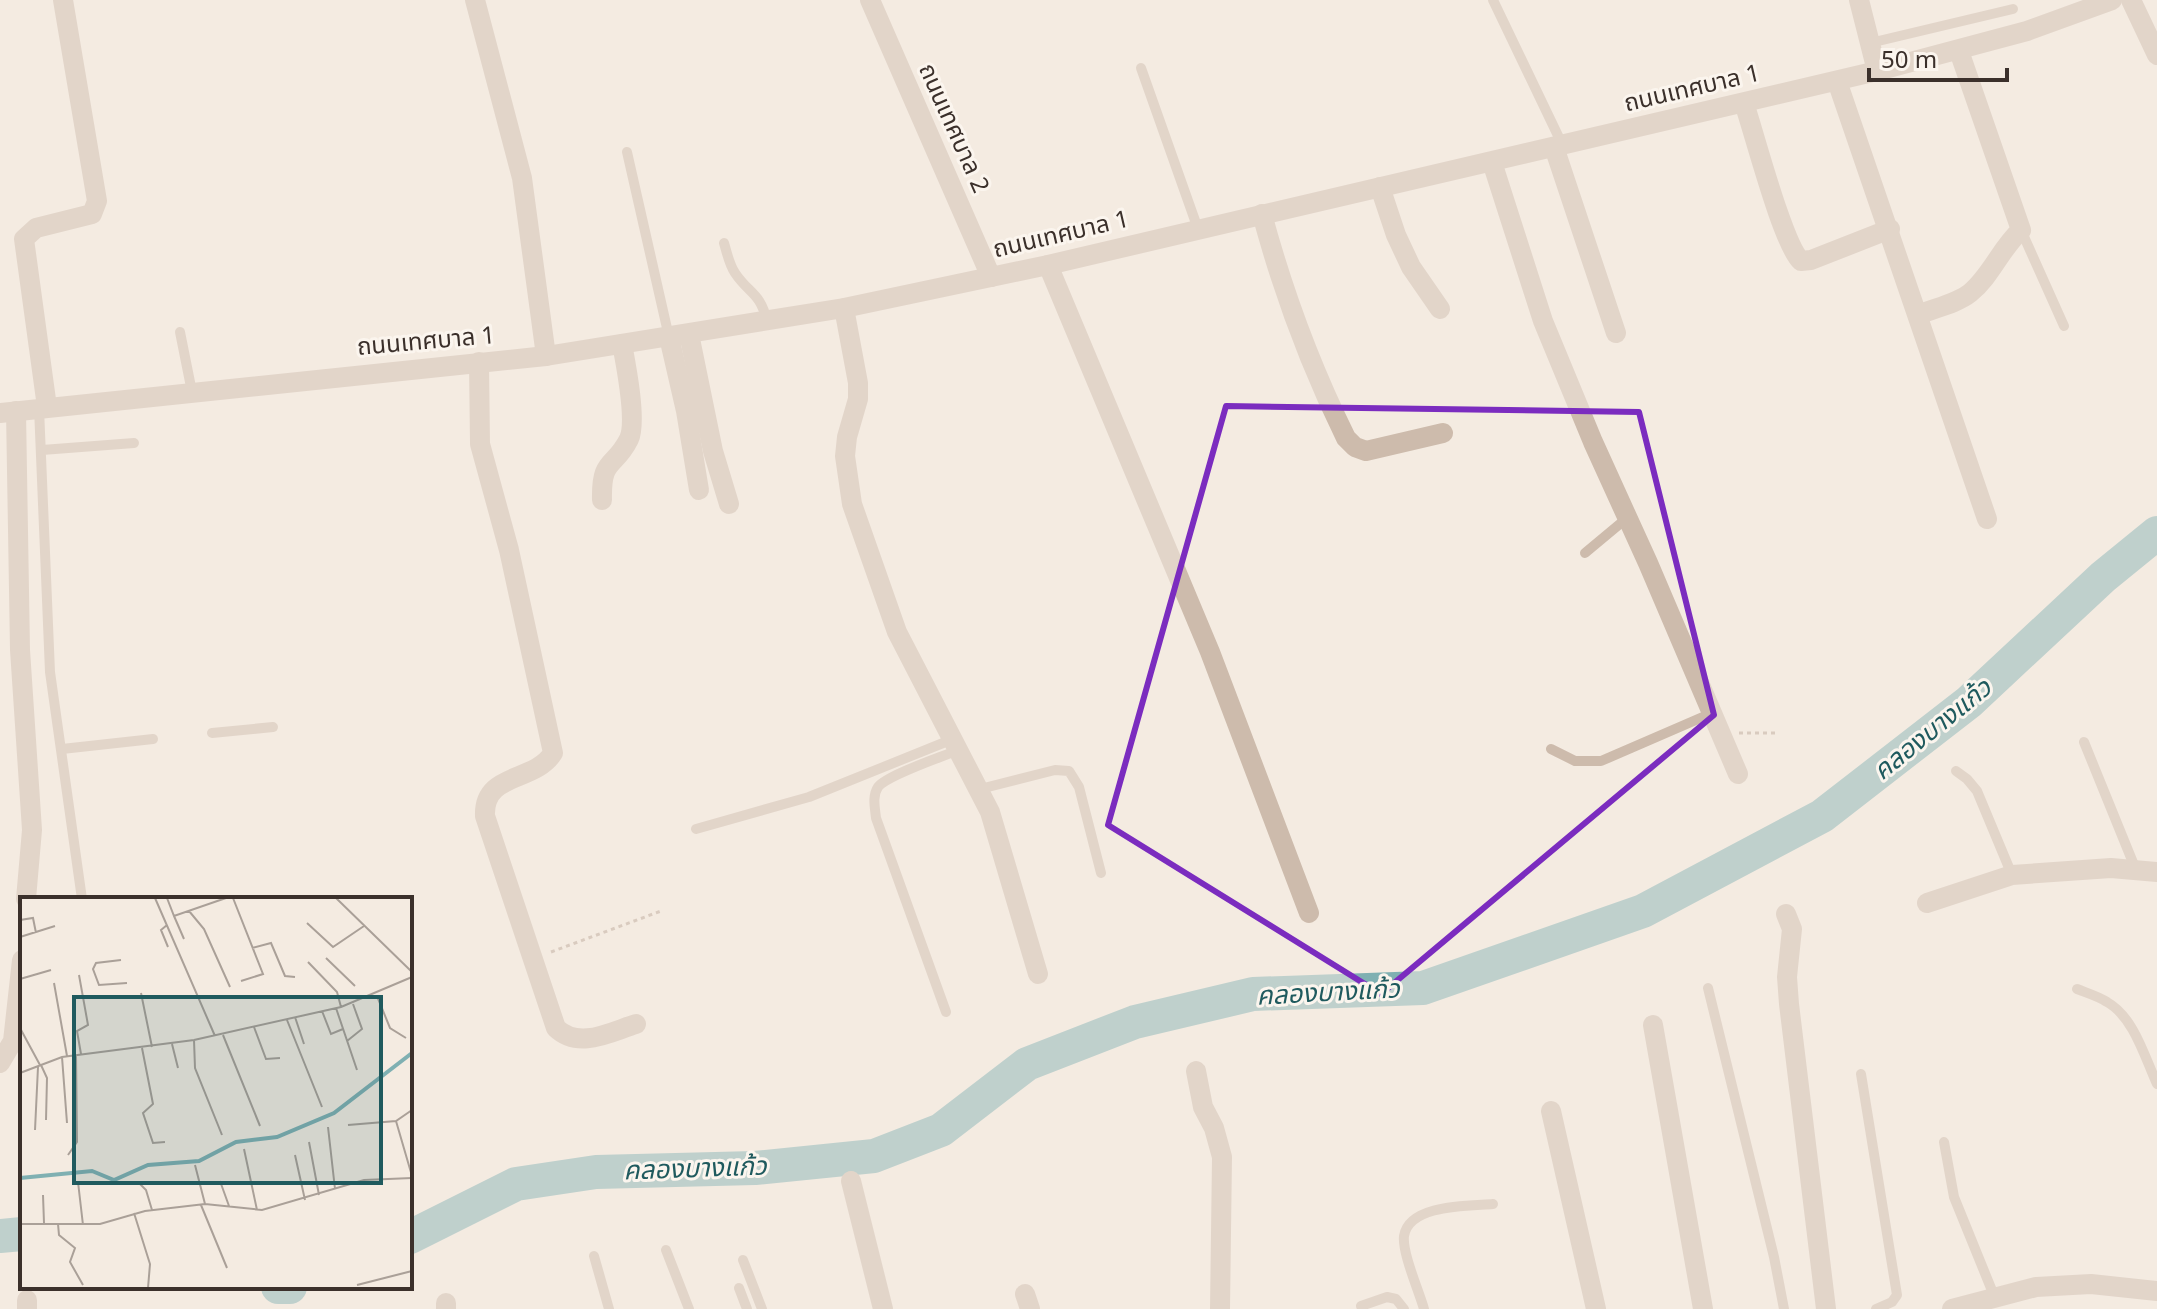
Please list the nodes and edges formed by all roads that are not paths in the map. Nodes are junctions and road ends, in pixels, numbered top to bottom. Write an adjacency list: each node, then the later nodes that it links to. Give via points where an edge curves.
1 (63, 0): 39 (street, via 97,201 92,214 36,228 24,239)
2 (475, 0): 36 (street, via 522,178)
3 (870, 0): 26 (street, ถนนเทศบาล 2)
4 (1493, 0): 16 (lane)
5 (1859, 0): 9 (street)
6 (2112, 0): 10 (street, ถนนเทศบาล 1)
7 (2131, 0): 11 (street)
8 (2013, 9): 9 (lane)
9 (1870, 43): 13 (street)
10 (1959, 51): 13 (street, ถนนเทศบาล 1); 23 (street)
11 (2157, 55)
12 (1141, 68): 21 (lane)
13 (1877, 71): 14 (street, ถนนเทศบาล 1)
14 (1837, 81): 15 (street, ถนนเทศบาล 1); 22 (street)
15 (1744, 103): 16 (street, ถนนเทศบาล 1); 22 (street, via 1782,222 1801,261)
16 (1558, 146): 18 (street, ถนนเทศบาล 1); 33 (street)
17 (627, 152): 34 (lane)
18 (1492, 162): 19 (street, ถนนเทศบาล 1); 47 (street, via 1543,321)
19 (1380, 187): 20 (street, ถนนเทศบาล 1); 28 (street, via 1411,267)
20 (1262, 214): 21 (street, ถนนเทศบาล 1); 41 (street, via 1281,285 1346,438 1366,451)
21 (1198, 229): 25 (street, ถนนเทศบาล 1)
22 (1890, 229): 29 (street)
23 (2021, 230): 29 (street, via 1968,295); 31 (lane)
24 (724, 243): 30 (lane, via 730,265 763,304)
25 (1048, 265): 26 (street, ถนนเทศบาล 1); 69 (street, via 1210,652)
26 (991, 277): 27 (street, ถนนเทศบาล 1)
27 (844, 308): 30 (street, ถนนเทศบาล 1); 55 (street, via 858,383 845,456 852,504 897,632)
28 (1440, 309)
29 (1918, 315): 48 (street)
30 (767, 321): 34 (street, ถนนเทศบาล 1)
31 (2064, 326)
32 (180, 332): 38 (lane)
33 (1616, 333)
34 (679, 335): 35 (street, ถนนเทศบาล 1); 44 (street); 46 (street)
35 (622, 344): 36 (street, ถนนเทศบาล 1); 45 (street, via 630,390 630,438 605,468)
36 (546, 356): 37 (street, ถนนเทศบาล 1)
37 (479, 362): 38 (street, ถนนเทศบาล 1); 76 (street, via 480,444 553,753 547,763 493,789 485,801 485,816 556,1028 572,1039 586,1039)
38 (192, 392): 39 (street, ถนนเทศบาล 1)
39 (43, 408): 40 (street, ถนนเทศบาล 1); 43 (lane)
40 (8, 412): 66 (street, via 32,830)
41 (1443, 433)
42 (134, 443): 43 (lane)
43 (42, 450): 56 (lane, via 50,672)
44 (699, 490)
45 (602, 500)
46 (729, 504)
47 (1627, 518): 49 (lane); 50 (street)
48 (1987, 519)
49 (1585, 553)
50 (1712, 713): 57 (lane, via 1601,761 1575,761); 59 (street)
51 (273, 727): 52 (lane)
52 (212, 733)
53 (153, 739): 56 (lane)
54 (2084, 742): 62 (lane)
55 (955, 745): 60 (street); 61 (lane, via 809,797); 75 (lane, via 879,786 874,799 876,818)
56 (62, 749): 67 (lane)
57 (1551, 749)
58 (1956, 771): 65 (lane, via 1977,791)
59 (1738, 774)
60 (980, 789): 64 (lane, via 1069,771 1079,787); 72 (street)
61 (696, 829)
62 (2136, 870): 63 (street); 65 (street)
63 (2157, 872)
64 (1101, 873)
65 (2012, 875): 68 (street)
66 (26, 897)
67 (82, 897)
68 (1927, 903)
69 (1309, 913)
70 (1786, 914): 104 (street, via 1792,929 1789,1004)
71 (20, 972): 78 (street)
72 (1038, 974)
73 (1708, 988): 103 (lane)
74 (2077, 989): 81 (lane, via 2117,1010)
75 (946, 1012)
76 (636, 1024)
77 (1653, 1025): 102 (street)
78 (7, 1053)
79 (1196, 1071): 98 (street, via 1222,1157)
80 (1861, 1074): 105 (lane, via 1897,1295)
81 (2157, 1084)
82 (1551, 1111): 101 (street)
83 (1944, 1142): 91 (lane, via 1954,1197)
84 (851, 1181): 97 (street)
85 (1493, 1204): 100 (lane, via 1440,1209 1411,1221 1404,1236)
86 (666, 1250): 94 (lane)
87 (594, 1256): 93 (lane)
88 (743, 1260): 96 (lane)
89 (739, 1288): 95 (lane)
90 (2157, 1291): 91 (street, via 2091,1284 2036,1287)
91 (1995, 1298): 106 (street)
92 (1361, 1306): 99 (lane, via 1387,1297)
93 (609, 1309)
94 (689, 1309)
95 (747, 1309)
96 (762, 1309)
97 (883, 1309)
98 (1220, 1309)
99 (1404, 1309)
100 (1424, 1309)
101 (1596, 1309)
102 (1703, 1309)
103 (1784, 1309)
104 (1826, 1309)
105 (1876, 1309)
106 (1952, 1309)

